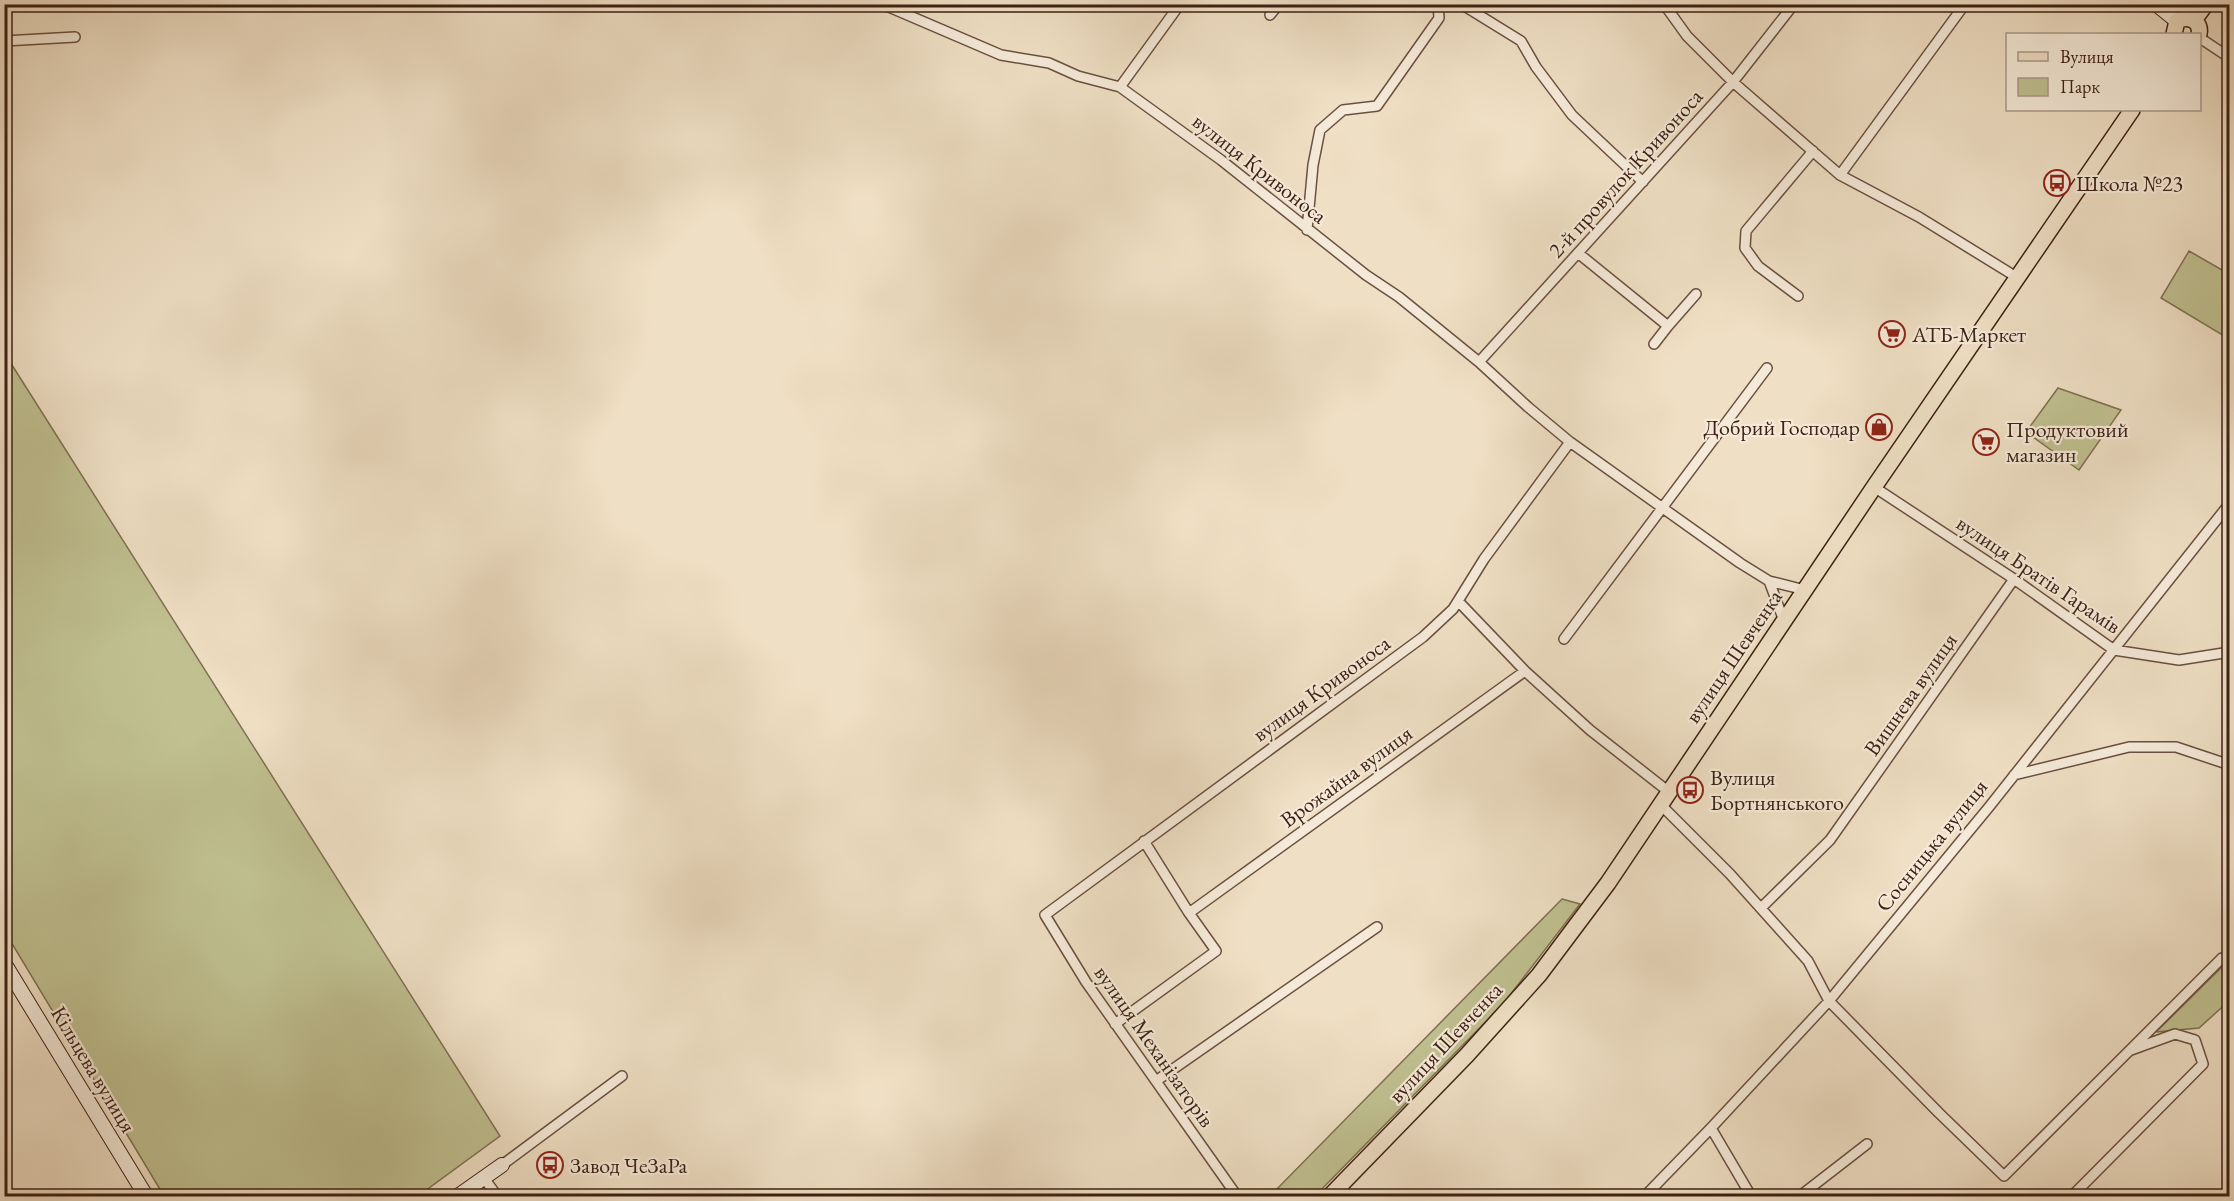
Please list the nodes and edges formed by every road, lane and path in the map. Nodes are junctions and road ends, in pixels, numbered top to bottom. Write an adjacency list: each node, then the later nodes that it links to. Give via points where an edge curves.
1 (882, 4): 19 (street, вулиця Кривоноса, via 1001,55 1049,63 1078,76)
2 (1180, 4): 19 (street)
3 (1278, 4): 11 (street)
4 (1438, 4): 24 (street, via 1438,18 1377,106 1343,110 1320,130)
5 (1461, 4): 23 (street, via 1521,41 1572,116)
6 (1664, 4): 18 (street, via 1687,36)
7 (1794, 4): 18 (street, 2-й провулок Кривоноса)
8 (1965, 4): 22 (street)
9 (2156, 4): 12 (main road)
10 (2206, 4): 13 (main road)
11 (1270, 15)
12 (2176, 28): 13 (main road, via 2184,18)
13 (2197, 31)
14 (2201, 34): 17 (street)
15 (75, 37): 16 (street)
16 (4, 41)
17 (2229, 58)
18 (1733, 82): 21 (street); 23 (street, 2-й провулок Кривоноса)
19 (1120, 87): 24 (street, вулиця Кривоноса, via 1221,160)
20 (2131, 111): 26 (main road, вулиця Шевченка)
21 (1813, 151): 22 (street); 28 (street, via 1746,231 1745,249 1758,266)
22 (1840, 175): 26 (street, via 1919,217)
23 (1643, 182): 25 (street, 2-й провулок Кривоноса)
24 (1307, 230): 31 (street, вулиця Кривоноса)
25 (1578, 253): 29 (street); 31 (street, 2-й провулок Кривоноса)
26 (2018, 278): 34 (main road, вулиця Шевченка)
27 (1696, 294): 29 (street)
28 (1798, 296)
29 (1668, 326): 30 (street)
30 (1654, 344)
31 (1479, 362): 33 (street, вулиця Кривоноса)
32 (1767, 368): 36 (street)
33 (1570, 442): 36 (street, вулиця Кривоноса); 40 (street, вулиця Кривоноса, via 1484,559)
34 (1874, 487): 37 (street, вулиця Братів Гарамів); 39 (main road, вулиця Шевченка)
35 (2229, 506): 43 (street, Сосницька вулиця)
36 (1662, 507): 38 (street, вулиця Кривоноса); 42 (street)
37 (2014, 579): 43 (street, вулиця Братів Гарамів); 51 (street, Вишнева вулиця, via 1830,840)
38 (1769, 581): 39 (street, вулиця Кривоноса); 41 (street)
39 (1805, 590): 41 (main road, вулиця Шевченка)
40 (1458, 602): 45 (street); 50 (street, вулиця Кривоноса, via 1423,637)
41 (1784, 621): 48 (main road, вулиця Шевченка)
42 (1563, 639)
43 (2114, 650): 44 (street, вулиця Братів Гарамів, via 2179,660); 47 (street, Сосницька вулиця)
44 (2229, 652)
45 (1525, 671): 48 (street); 52 (street, Врожайна вулиця)
46 (2229, 765): 47 (street, via 2176,747 2129,747)
47 (2014, 775): 57 (street, Сосницька вулиця)
48 (1670, 792): 49 (main road, вулиця Шевченка)
49 (1660, 805): 51 (street); 70 (main road, вулиця Шевченка, via 1539,975)
50 (1144, 841): 52 (street); 53 (street, вулиця Кривоноса)
51 (1761, 908): 57 (street, via 1808,961)
52 (1189, 913): 58 (street, via 1216,951)
53 (1045, 915): 58 (street, вулиця Механізаторів)
54 (1377, 927): 61 (street)
55 (2229, 956): 59 (street, via 2222,958)
56 (4, 963): 66 (main road, Кільцева вулиця)
57 (1829, 1001): 59 (street, via 2004,1176); 62 (street, Сосницька вулиця)
58 (1115, 1024): 61 (street, вулиця Механізаторів)
59 (2126, 1052): 74 (street, via 2175,1034 2195,1040 2202,1064)
60 (622, 1076): 64 (street)
61 (1156, 1081): 69 (street, вулиця Механізаторів)
62 (1712, 1128): 71 (street, Сосницька вулиця); 72 (street)
63 (1867, 1144): 73 (street)
64 (502, 1165): 65 (main road)
65 (484, 1178): 67 (main road); 68 (street)
66 (146, 1197)
67 (458, 1197)
68 (497, 1197)
69 (1237, 1197)
70 (1330, 1197)
71 (1645, 1197)
72 (1751, 1197)
73 (1800, 1197)
74 (2072, 1197)

